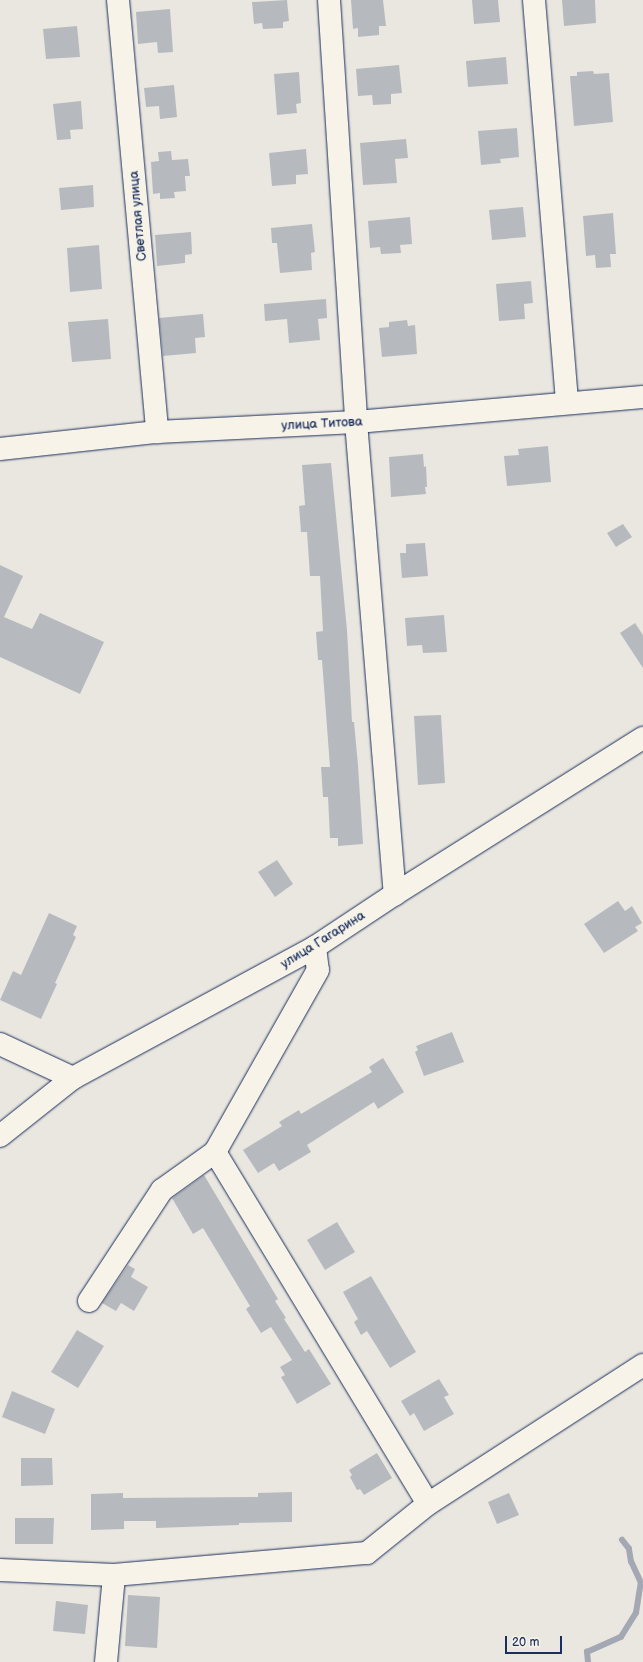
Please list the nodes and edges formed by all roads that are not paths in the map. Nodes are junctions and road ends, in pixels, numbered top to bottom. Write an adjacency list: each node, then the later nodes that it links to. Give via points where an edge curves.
1 (118, 0): 7 (street, Светлая улица)
2 (329, 0): 6 (street)
3 (534, 0): 5 (street)
4 (643, 397): 5 (street, улица Титова)
5 (567, 403): 6 (street, улица Титова)
6 (356, 422): 7 (street, улица Титова); 10 (street)
7 (157, 432): 8 (street, улица Титова)
8 (0, 449)
9 (643, 738): 10 (street, улица Гагарина)
10 (395, 894): 11 (street, улица Гагарина)
11 (315, 947): 13 (street, улица Гагарина); 15 (street, via 318,970)
12 (0, 1044): 13 (street)
13 (73, 1078): 14 (street, улица Гагарина)
14 (0, 1136)
15 (214, 1152): 16 (street, via 162,1190); 18 (street)
16 (89, 1301)
17 (643, 1365): 18 (street)
18 (428, 1504): 20 (street, via 367,1554)
19 (0, 1570): 20 (street)
20 (114, 1575): 21 (street)
21 (106, 1662)

